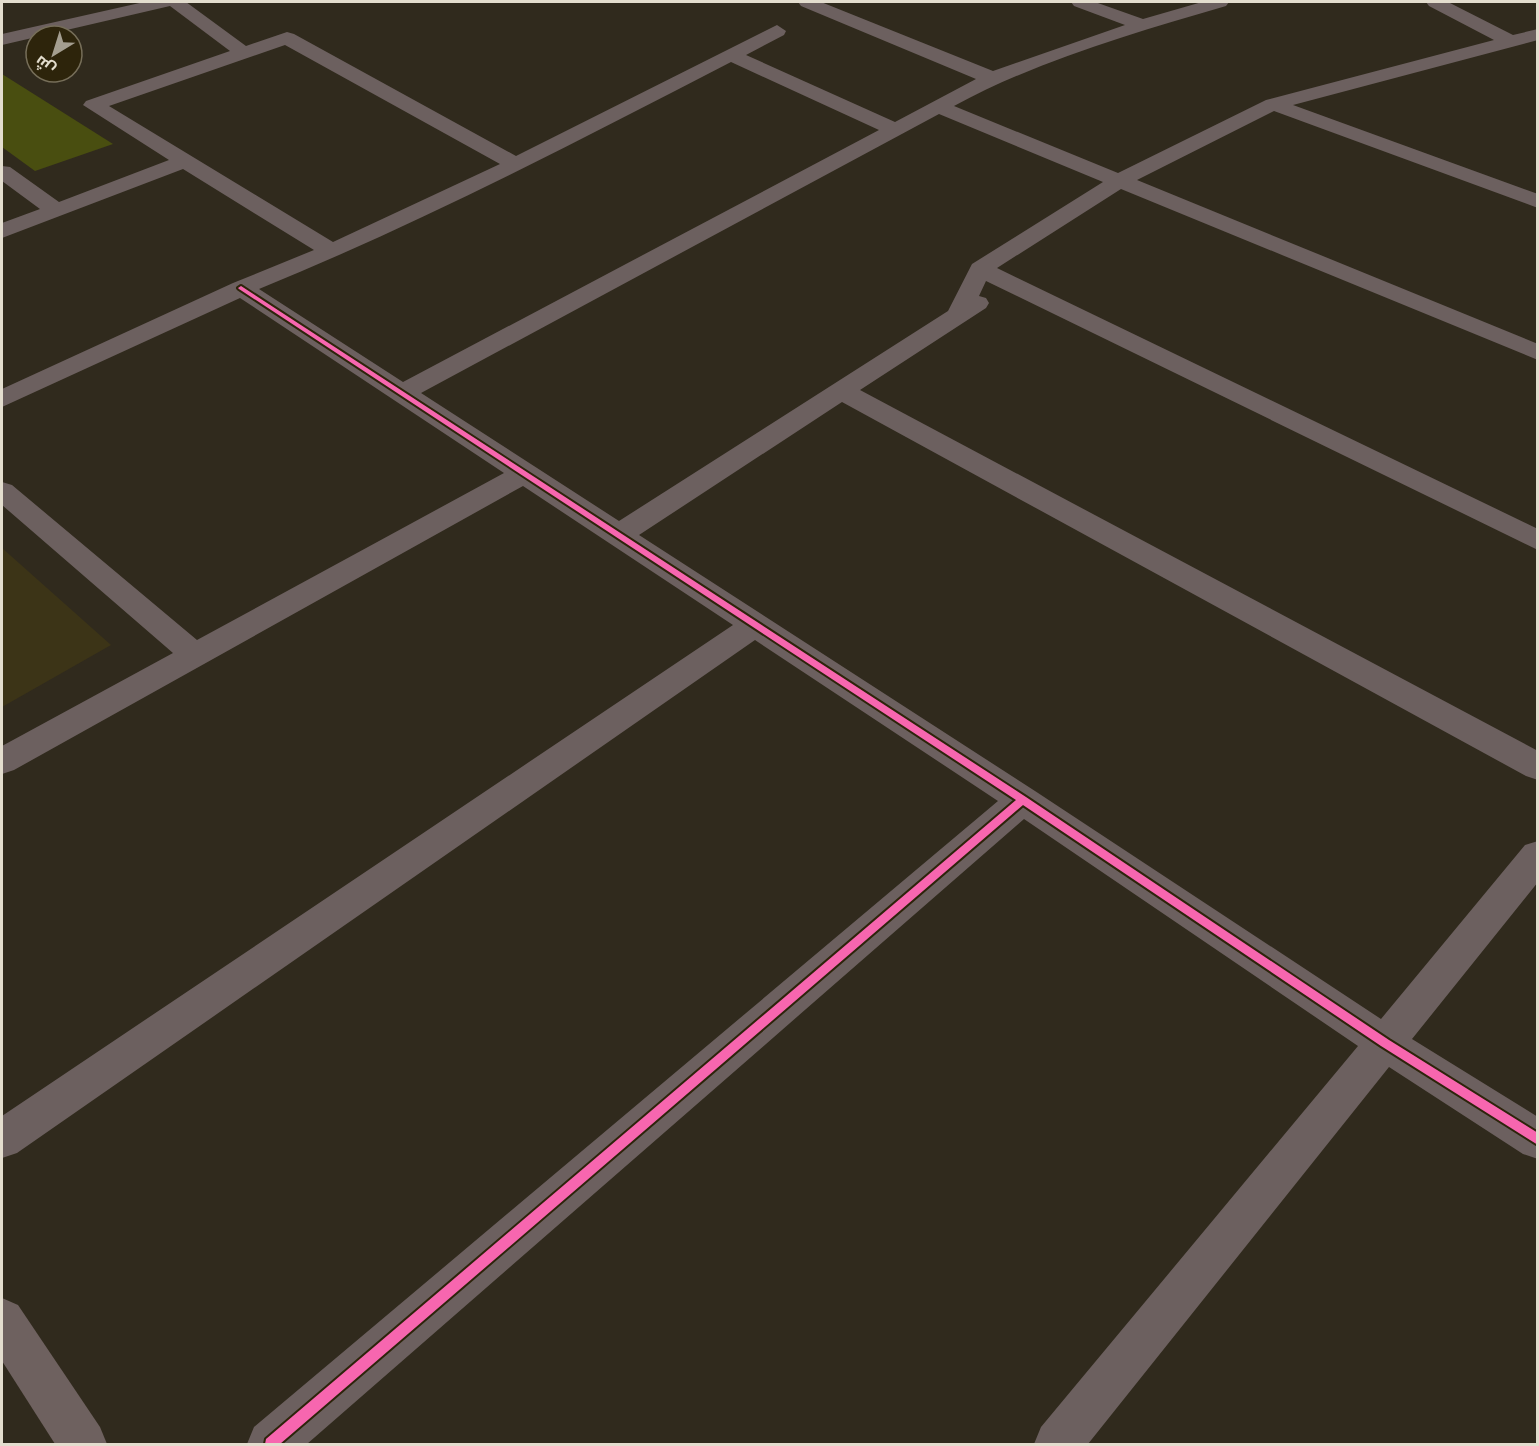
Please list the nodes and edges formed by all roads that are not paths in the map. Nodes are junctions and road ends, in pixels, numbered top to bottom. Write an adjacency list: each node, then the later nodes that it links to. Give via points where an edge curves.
1 (166, 2): 10 (street)
2 (175, 2): 12 (street)
3 (807, 2): 14 (street)
4 (1080, 2): 7 (street)
5 (1220, 2): 7 (street)
6 (1435, 2): 11 (street)
7 (1143, 25): 14 (street)
8 (777, 31): 13 (street)
9 (1538, 34): 11 (street)
10 (2, 39)
11 (1510, 41): 15 (street)
12 (244, 53): 18 (street, via 93,105); 19 (street, via 287,38)
13 (731, 55): 17 (street); 19 (street)
14 (992, 78): 16 (street)
15 (1273, 104): 21 (street); 22 (street)
16 (939, 107): 17 (street); 21 (street)
17 (896, 130): 32 (street)
18 (186, 161): 23 (street); 25 (street)
19 (516, 164): 25 (street)
20 (2, 172): 23 (street)
21 (1119, 181): 26 (street); 30 (street)
22 (1538, 202)
23 (57, 210): 24 (street)
24 (2, 231)
25 (332, 251): 28 (street)
26 (980, 269): 27 (street); 29 (street)
27 (1008, 283): 29 (street); 37 (street)
28 (241, 288): 32 (street); 33 (street)
29 (958, 315): 31 (street)
30 (1538, 353)
31 (843, 392): 36 (street); 41 (street)
32 (402, 393): 34 (street)
33 (2, 399)
34 (524, 474): 36 (street); 39 (street)
35 (2, 491): 39 (street)
36 (618, 535): 38 (street)
37 (1538, 541)
38 (755, 625): 42 (street); 45 (street)
39 (195, 655): 40 (street)
40 (2, 761)
41 (1538, 767)
42 (1023, 800): 44 (street); 49 (street)
43 (1538, 855): 44 (street)
44 (1385, 1043): 46 (street); 50 (street)
45 (2, 1139)
46 (1538, 1140)
47 (2, 1321): 48 (street)
48 (83, 1444)
49 (271, 1444)
50 (1058, 1444)

